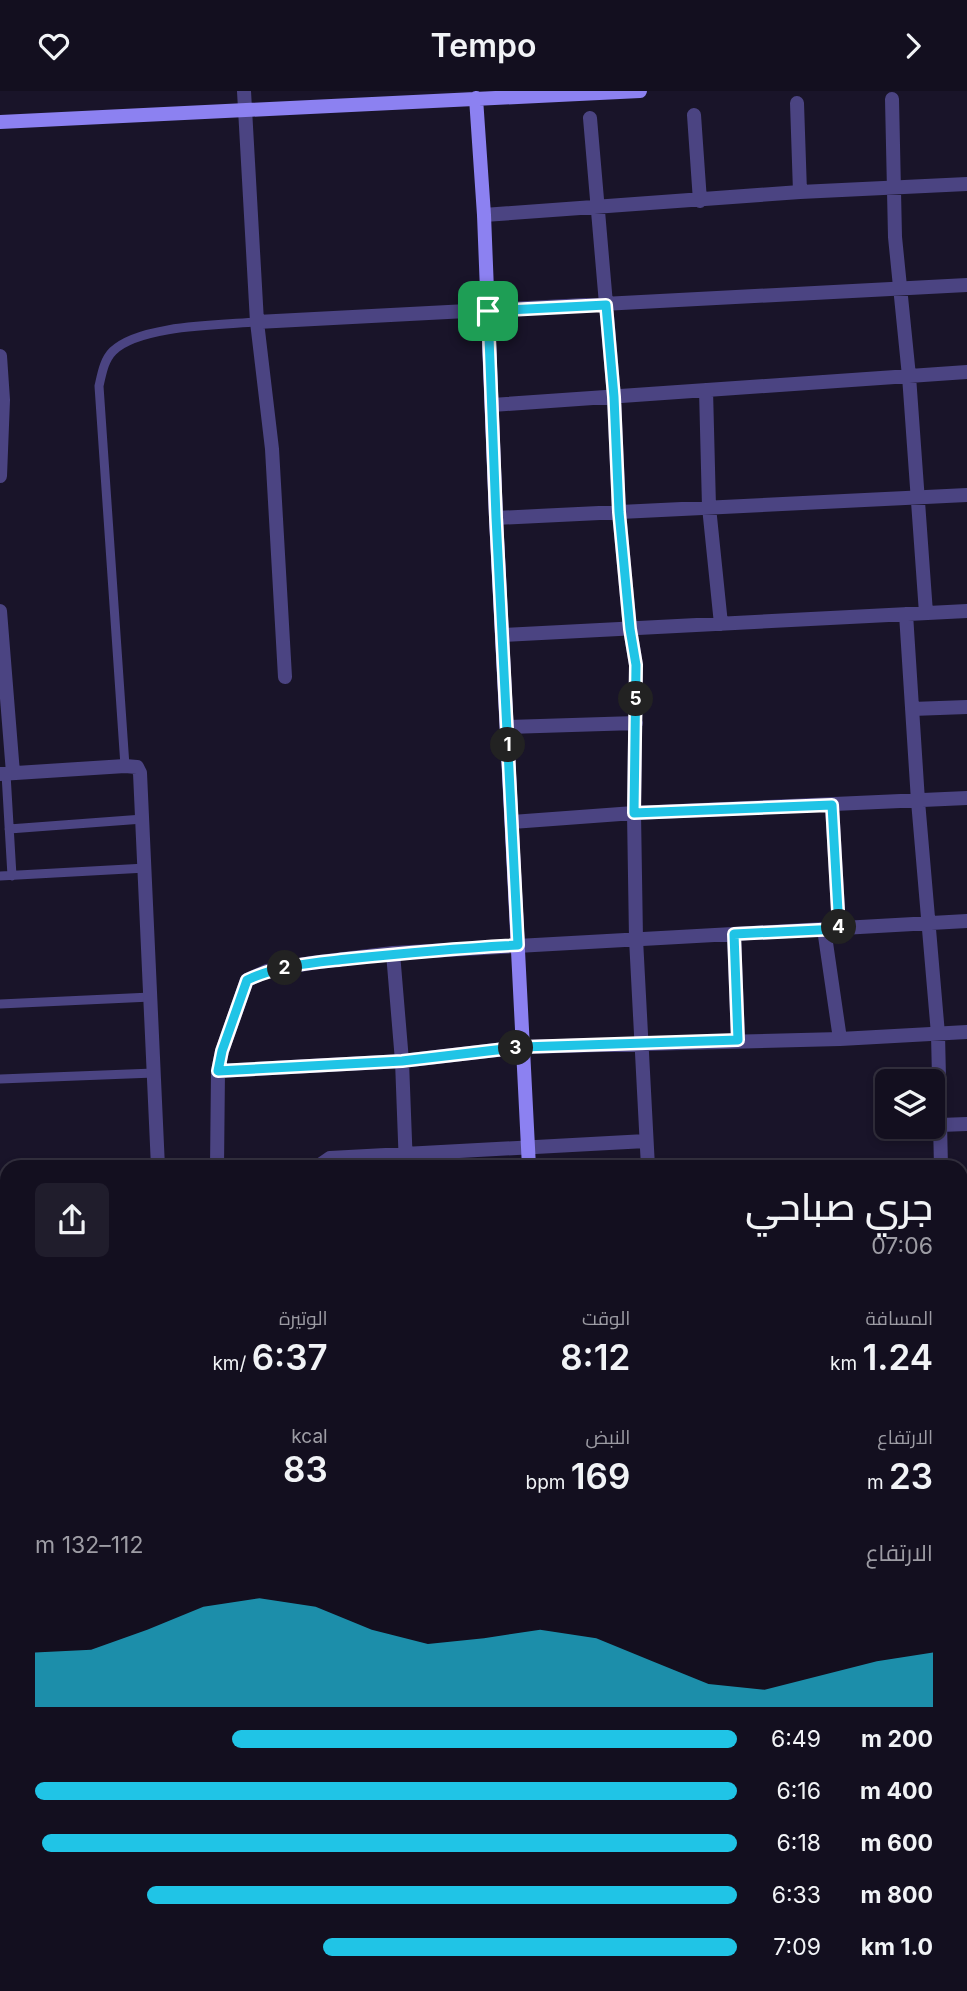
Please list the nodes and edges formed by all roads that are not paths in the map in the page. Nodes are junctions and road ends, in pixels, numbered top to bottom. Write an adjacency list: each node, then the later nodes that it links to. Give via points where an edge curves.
1 (244, 91): 7 (street)
2 (640, 91): 3 (street)
3 (505, 94): 4 (street)
4 (476, 98): 7 (street); 16 (street)
5 (892, 99): 12 (street)
6 (797, 103): 13 (street)
7 (245, 110): 10 (street); 21 (street)
8 (694, 115): 14 (street)
9 (590, 118): 15 (street)
10 (0, 122)
11 (967, 184): 12 (street)
12 (894, 187): 13 (street); 18 (street)
13 (800, 192): 14 (street)
14 (699, 201): 15 (street)
15 (597, 206): 16 (street); 19 (street)
16 (484, 215): 20 (street)
17 (967, 285): 18 (street)
18 (899, 289): 19 (street); 24 (street)
19 (606, 305): 20 (street); 26 (street)
20 (488, 311): 21 (street); 27 (street)
21 (257, 322): 41 (street, via 272,449); 46 (lane, via 138,336 123,343 104,364 99,386)
22 (0, 356): 28 (street)
23 (967, 372): 24 (street)
24 (909, 376): 25 (street); 30 (street)
25 (706, 390): 26 (street); 31 (street)
26 (614, 397): 27 (street); 32 (street)
27 (492, 405): 33 (street)
28 (0, 476)
29 (967, 495): 30 (street)
30 (919, 497): 31 (street); 36 (street)
31 (709, 507): 32 (street); 38 (street)
32 (619, 512): 33 (street); 39 (street)
33 (496, 517): 40 (street)
34 (0, 611): 47 (street)
35 (967, 611): 36 (street)
36 (926, 613): 37 (street)
37 (906, 614): 38 (street); 43 (street)
38 (721, 624): 39 (street)
39 (630, 629): 40 (street); 44 (street, via 636,665)
40 (502, 635): 45 (street)
41 (285, 677)
42 (967, 707): 43 (street)
43 (912, 709): 49 (street)
44 (636, 723): 45 (street); 51 (street)
45 (507, 727): 53 (street)
46 (125, 766): 47 (street); 52 (street, via 137,767 140,773)
47 (6, 774): 54 (lane)
48 (967, 798): 49 (street)
49 (918, 801): 50 (street); 59 (street)
50 (832, 805): 51 (street); 60 (street)
51 (634, 813): 53 (street); 62 (street)
52 (143, 819): 54 (lane); 55 (street)
53 (512, 822): 63 (street)
54 (9, 829): 57 (lane)
55 (146, 868): 57 (lane); 65 (street)
56 (0, 876): 57 (lane)
57 (12, 876)
58 (967, 921): 59 (street)
59 (930, 923): 60 (street); 68 (street)
60 (831, 929): 61 (street); 69 (street)
61 (734, 934): 62 (street); 70 (street)
62 (636, 939): 63 (street); 71 (street)
63 (518, 945): 64 (street); 72 (street)
64 (393, 953): 73 (street); 75 (street, via 267,971 247,980)
65 (151, 997): 66 (lane); 76 (street)
66 (0, 1004)
67 (967, 1032): 68 (street)
68 (938, 1034): 69 (street); 74 (street)
69 (840, 1039): 70 (street)
70 (738, 1040): 71 (street)
71 (640, 1045): 72 (street); 81 (street)
72 (522, 1047): 73 (street); 82 (street)
73 (402, 1061): 75 (street); 87 (street)
74 (939, 1069)
75 (218, 1071): 84 (street)
76 (154, 1073): 77 (lane); 83 (street)
77 (0, 1079)
78 (967, 1124): 79 (street)
79 (945, 1125)
80 (940, 1139): 91 (street)
81 (646, 1141): 82 (street); 90 (street)
82 (528, 1147): 88 (street); 89 (street)
83 (158, 1160)
84 (217, 1160)
85 (327, 1160): 86 (street)
86 (381, 1160)
87 (406, 1160)
88 (415, 1160)
89 (529, 1160)
90 (647, 1160)
91 (941, 1160)

